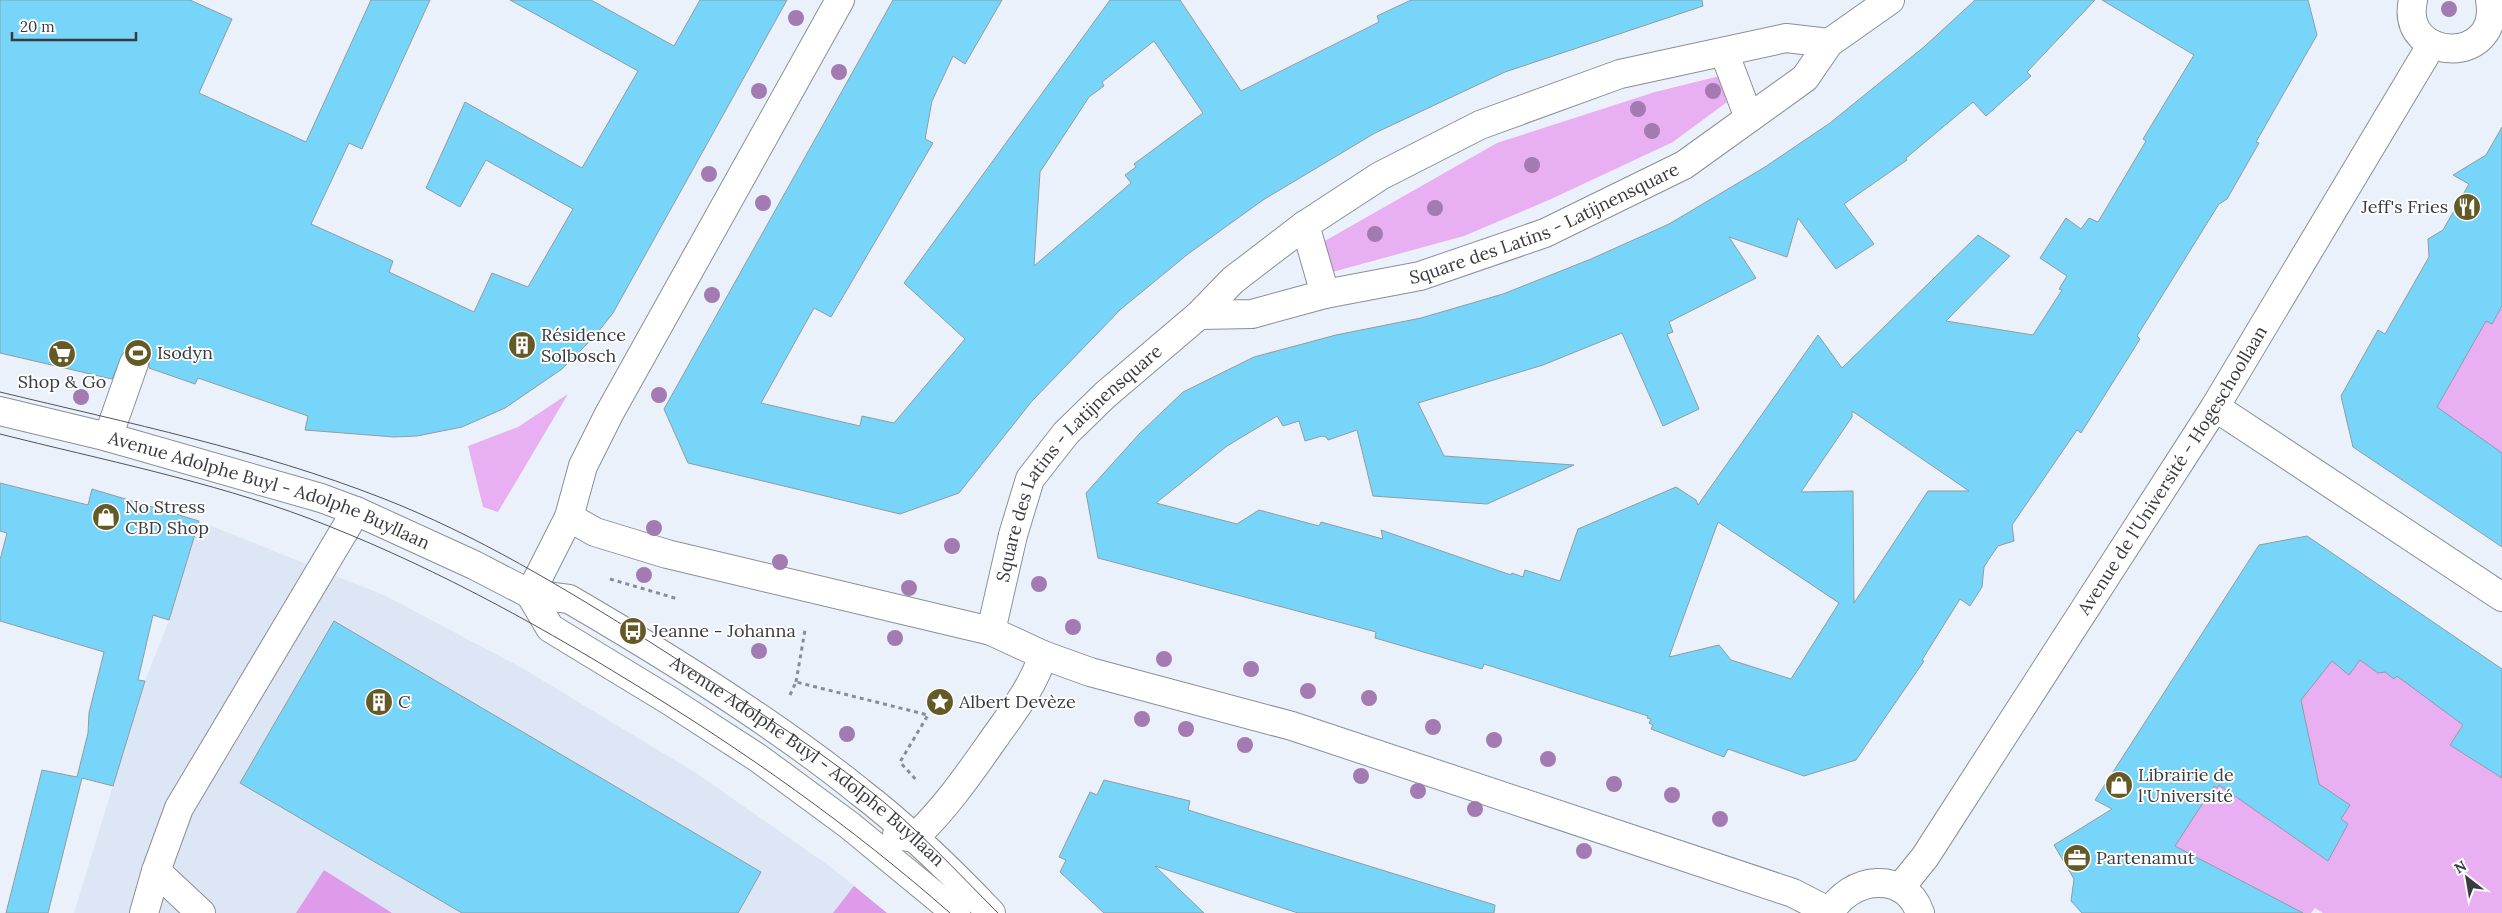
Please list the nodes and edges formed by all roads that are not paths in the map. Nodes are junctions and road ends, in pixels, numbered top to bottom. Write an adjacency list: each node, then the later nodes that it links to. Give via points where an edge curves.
1 (840, 0): 18 (street, via 609,414 583,466)
2 (1890, 0): 6 (street, Square des Latins - Latijnensquare)
3 (2414, 0): 7 (street, via 2414,24 2424,39)
4 (2490, 0): 5 (street)
5 (2494, 35): 7 (street, via 2462,48 2441,48)
6 (1829, 43): 8 (street, Square des Latins - Latijnensquare, via 1786,38); 9 (street, Square des Latins - Latijnensquare, via 1805,78)
7 (2432, 44): 14 (street, Avenue de l'Université - Hogeschoollaan)
8 (1724, 52): 9 (street); 10 (street, Square des Latins - Latijnensquare, via 1620,74 1480,125 1380,176)
9 (1749, 118): 11 (street, Square des Latins - Latijnensquare, via 1684,165 1545,233 1420,276)
10 (1305, 225): 11 (street); 12 (street, Square des Latins - Latijnensquare, via 1232,280)
11 (1325, 294): 12 (street, Square des Latins - Latijnensquare, via 1252,314)
12 (1199, 315): 21 (street, Square des Latins - Latijnensquare, via 1066,433 1030,479 1013,535)
13 (134, 363): 16 (street)
14 (2215, 407): 20 (street); 26 (street, Avenue de l'Université - Hogeschoollaan, via 1925,857)
15 (0, 411): 16 (street, Avenue Adolphe Buyl - Adolphe Buyllaan)
16 (108, 436): 17 (street, Avenue Adolphe Buyl - Adolphe Buyllaan)
17 (356, 511): 19 (street, Avenue Adolphe Buyl - Adolphe Buyllaan); 25 (street, via 179,808)
18 (569, 518): 19 (street); 21 (street, via 595,532 667,554)
19 (530, 594): 23 (street, Avenue Adolphe Buyl - Adolphe Buyllaan, via 550,628 750,753); 24 (street, Avenue Adolphe Buyl - Adolphe Buyllaan, via 569,599 638,641 771,726 861,792)
20 (2502, 597)
21 (991, 631): 22 (street)
22 (1043, 655): 24 (street, via 1037,674 1022,700 958,789); 27 (street, via 1090,672 1292,726 1793,893)
23 (849, 825): 24 (street); 30 (street, Avenue Adolphe Buyl - Adolphe Buyllaan)
24 (914, 838): 31 (street, Avenue Adolphe Buyl - Adolphe Buyllaan)
25 (156, 871): 28 (street); 29 (street)
26 (1900, 888): 27 (street, via 1880,882 1860,884 1842,895); 32 (street)
27 (1830, 912)
28 (144, 913)
29 (201, 913)
30 (956, 913)
31 (991, 913)
32 (1920, 913)

